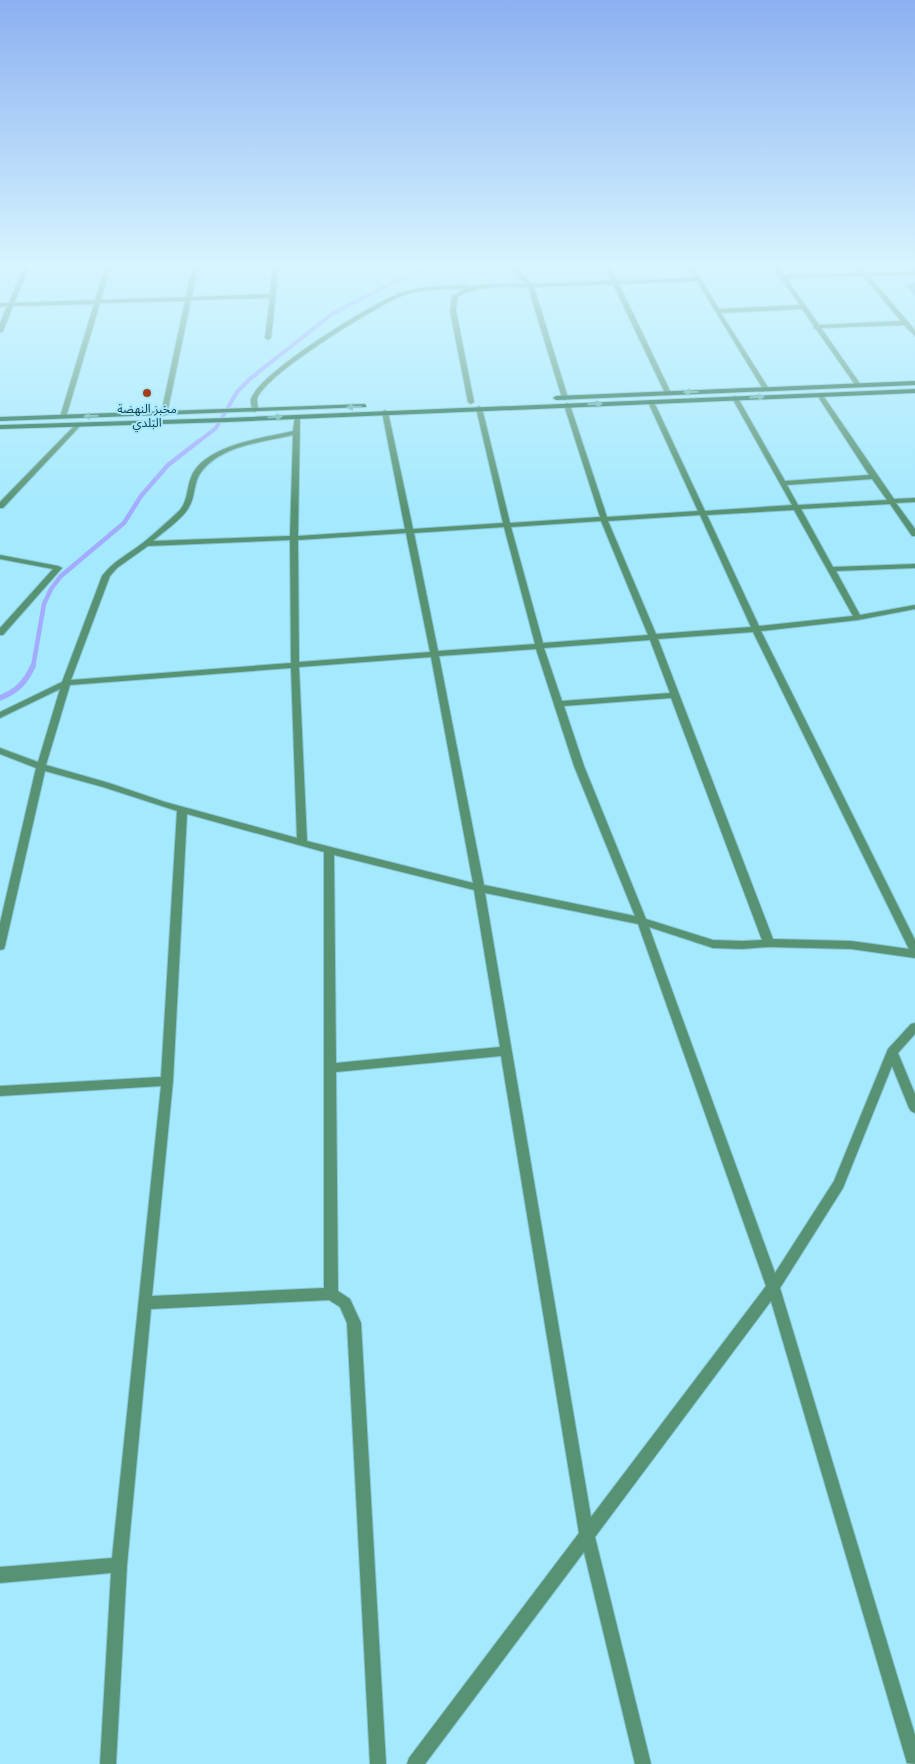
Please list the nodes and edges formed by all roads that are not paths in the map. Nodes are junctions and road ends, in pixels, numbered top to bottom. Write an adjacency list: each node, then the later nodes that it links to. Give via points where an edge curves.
1 (84, 345): 27 (street)
2 (179, 345): 25 (street)
3 (316, 345): 23 (street, via 262,386 254,399)
4 (460, 345): 19 (street)
5 (549, 345): 17 (street)
6 (644, 345): 13 (street)
7 (739, 345): 11 (street)
8 (829, 345): 10 (street)
9 (915, 383): 10 (main road)
10 (858, 386): 11 (main road)
11 (766, 389): 13 (main road, one-way to 13)
12 (914, 392): 14 (main road)
13 (668, 393): 17 (main road)
14 (820, 394): 15 (main road, one-way to 14); 32 (street)
15 (735, 398): 20 (main road); 33 (street)
16 (488, 401): 17 (main road)
17 (566, 401): 20 (main road, one-way to 20); 22 (main road); 39 (street)
18 (462, 402): 19 (main road)
19 (471, 402): 22 (main road)
20 (651, 402): 38 (street)
21 (434, 404): 23 (main road, one-way to 23)
22 (479, 405): 24 (main road); 40 (street)
23 (255, 410): 25 (main road)
24 (385, 412): 26 (main road); 41 (street)
25 (164, 414): 27 (main road, one-way to 27)
26 (298, 416): 29 (main road, one-way to 26); 31 (street)
27 (63, 417): 28 (main road)
28 (0, 419)
29 (79, 424): 30 (main road); 36 (street)
30 (0, 427)
31 (297, 432): 43 (street); 44 (street, via 237,448 210,459 194,478 185,509)
32 (874, 477): 33 (street); 35 (street)
33 (782, 483): 37 (street)
34 (915, 500): 35 (street)
35 (891, 502): 37 (street); 42 (street)
36 (0, 506)
37 (795, 507): 38 (street); 47 (street)
38 (701, 513): 39 (street); 50 (street)
39 (604, 519): 40 (street); 52 (street)
40 (507, 525): 41 (street); 53 (street)
41 (410, 530): 43 (street); 54 (street)
42 (915, 534)
43 (294, 538): 44 (street); 55 (street)
44 (146, 544): 56 (street, via 114,566 106,576)
45 (0, 557): 51 (street, via 58,568)
46 (915, 566): 47 (street)
47 (830, 570): 49 (street)
48 (915, 607): 49 (street)
49 (858, 618): 50 (street)
50 (756, 629): 52 (street); 69 (street)
51 (0, 633)
52 (654, 638): 53 (street); 57 (street)
53 (540, 648): 54 (street); 58 (street)
54 (435, 655): 55 (street); 65 (street)
55 (295, 665): 56 (street); 63 (street)
56 (66, 683): 59 (street); 61 (street)
57 (675, 695): 58 (street); 67 (street)
58 (559, 704): 66 (street, via 579,766)
59 (0, 715)
60 (0, 751): 61 (street)
61 (41, 767): 62 (street); 68 (street)
62 (182, 810): 63 (street); 74 (street)
63 (302, 842): 64 (street)
64 (329, 850): 65 (street); 73 (street)
65 (479, 888): 66 (street); 71 (street)
66 (642, 921): 67 (street, via 713,944); 77 (street)
67 (769, 943): 69 (street, via 851,945)
68 (0, 946)
69 (915, 953)
70 (915, 1028): 72 (street)
71 (506, 1051): 73 (street); 80 (street)
72 (892, 1052): 76 (street); 77 (street, via 839,1184)
73 (330, 1068): 78 (street)
74 (167, 1081): 75 (street); 79 (street)
75 (0, 1092)
76 (915, 1108)
77 (773, 1287): 80 (street); 83 (street)
78 (331, 1294): 79 (street); 85 (street, via 345,1303 354,1323)
79 (145, 1303): 81 (street)
80 (587, 1535): 86 (street); 87 (street)
81 (119, 1566): 82 (street); 84 (street)
82 (0, 1575)
83 (915, 1763)
84 (108, 1764)
85 (378, 1764)
86 (415, 1764)
87 (643, 1764)

